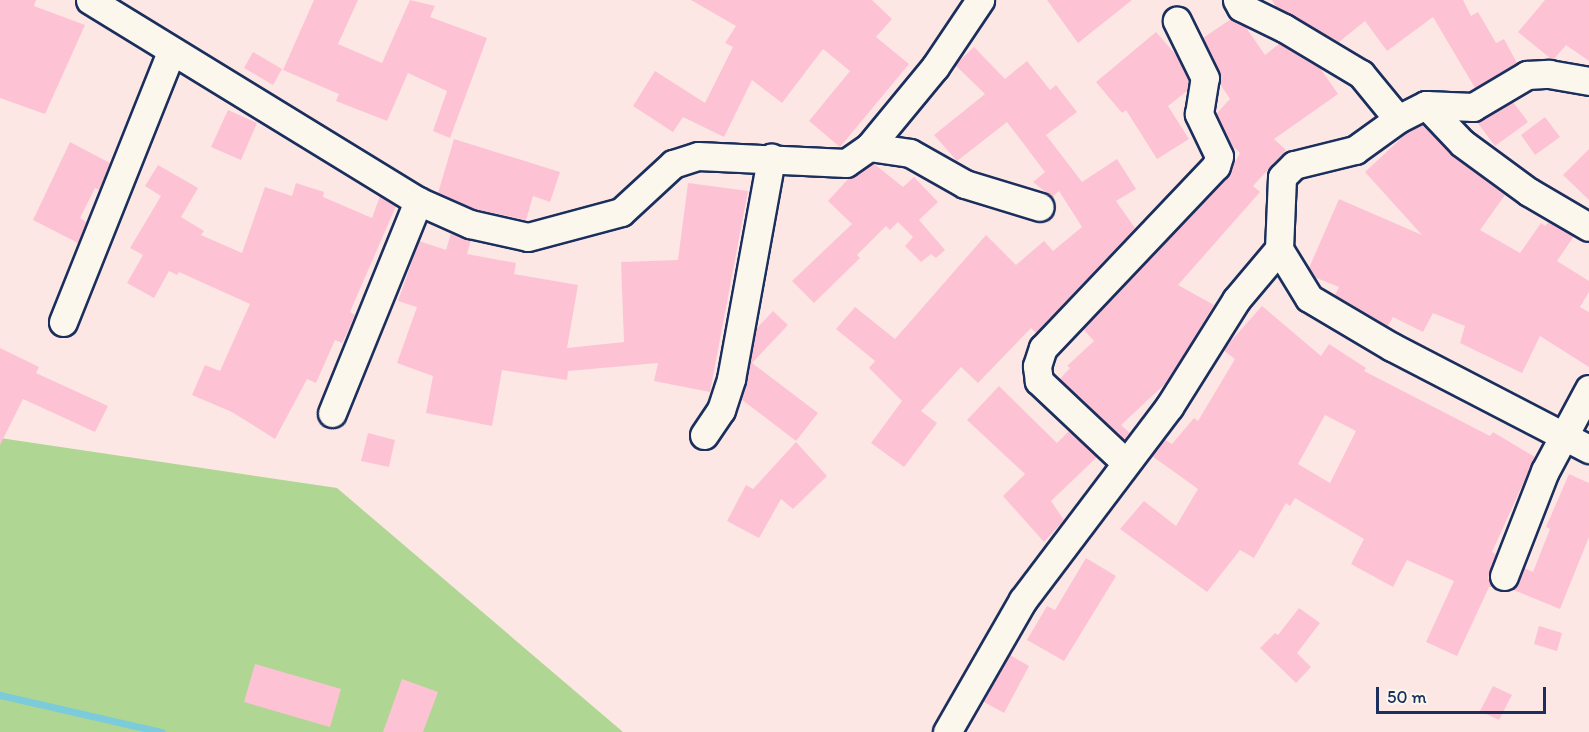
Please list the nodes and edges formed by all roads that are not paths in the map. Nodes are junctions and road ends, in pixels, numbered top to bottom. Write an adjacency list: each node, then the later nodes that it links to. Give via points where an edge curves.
1 (90, 0): 5 (street)
2 (980, 0): 9 (street, via 935,67)
3 (1237, 0): 8 (street, via 1241,7 1361,74)
4 (1177, 21): 21 (street, via 1205,78 1199,114 1218,156 1216,166 1043,348 1037,366 1039,381)
5 (171, 52): 11 (street); 15 (street)
6 (1589, 81): 7 (street, via 1549,74 1527,75 1473,107)
7 (1426, 105): 8 (street); 13 (street, via 1462,143 1529,192)
8 (1398, 118): 14 (street, via 1355,150 1294,165 1282,177)
9 (869, 147): 10 (street, via 846,163); 12 (street, via 910,153 965,184)
10 (771, 158): 11 (street, via 698,156 673,164 621,212 528,237 470,224); 18 (street, via 731,379 721,410)
11 (418, 201): 17 (street)
12 (1040, 207)
13 (1589, 227)
14 (1279, 249): 19 (street, via 1309,298 1392,347); 21 (street, via 1236,300 1169,407)
15 (63, 322)
16 (1589, 389): 19 (street)
17 (332, 413)
18 (704, 435)
19 (1565, 436): 20 (street); 22 (street, via 1545,471)
20 (1589, 449)
21 (1126, 463): 23 (street, via 1023,600)
22 (1504, 576)
23 (947, 732)

